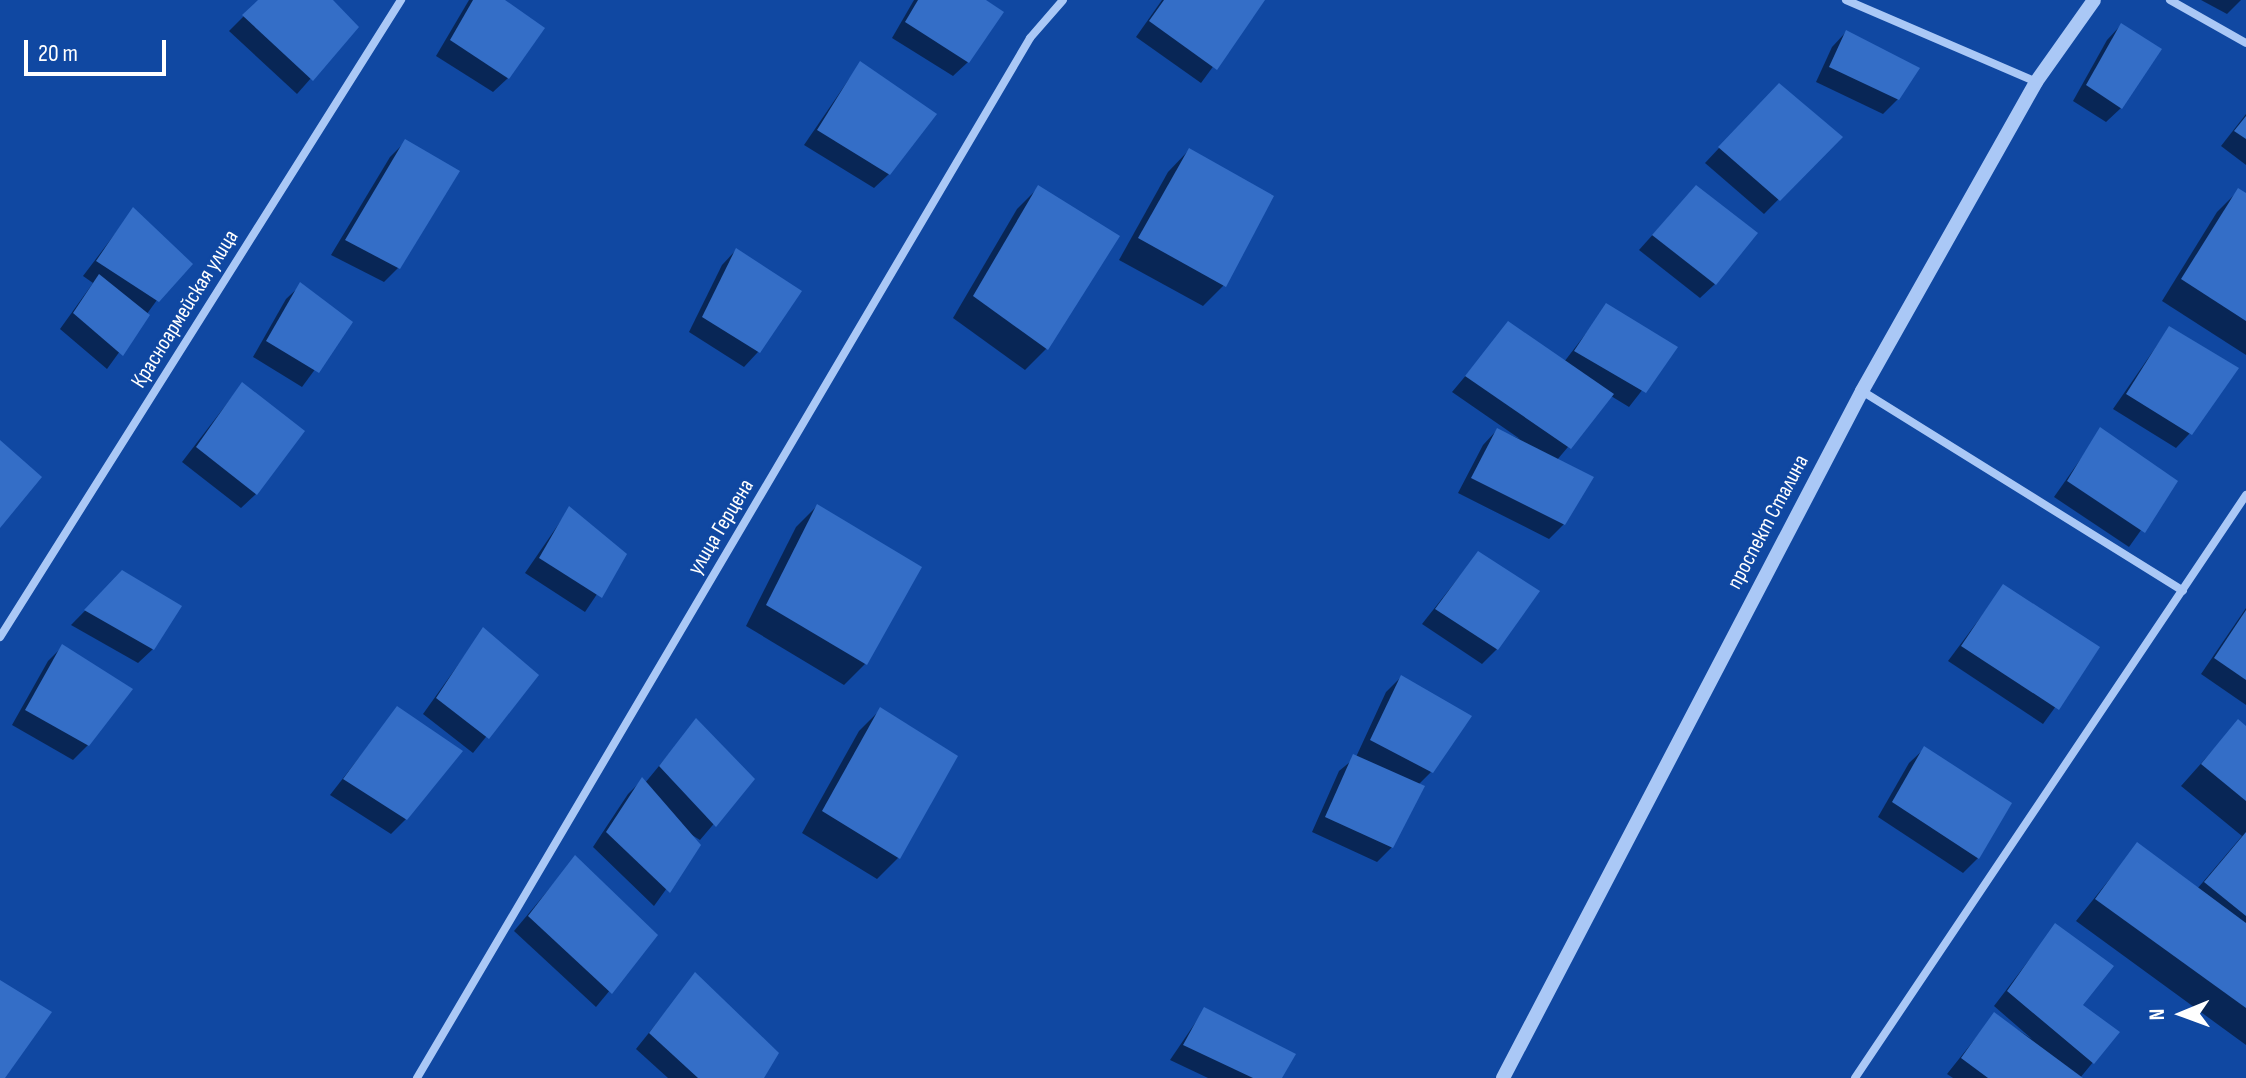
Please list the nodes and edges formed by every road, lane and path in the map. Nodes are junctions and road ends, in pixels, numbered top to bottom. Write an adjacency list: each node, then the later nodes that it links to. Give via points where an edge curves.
1 (401, 0): 11 (street, Красноармейская улица)
2 (1063, 0): 12 (street, улица Герцена, via 1021,52)
3 (1846, 0): 7 (street)
4 (2094, 0): 7 (street, проспект Сталина)
5 (2170, 0): 6 (street)
6 (2246, 43)
7 (2036, 82): 8 (street, проспект Сталина)
8 (1862, 391): 10 (street); 13 (street, проспект Сталина)
9 (2246, 495): 10 (street)
10 (2183, 591): 14 (street)
11 (0, 637)
12 (417, 1078)
13 (1503, 1078)
14 (1855, 1078)

